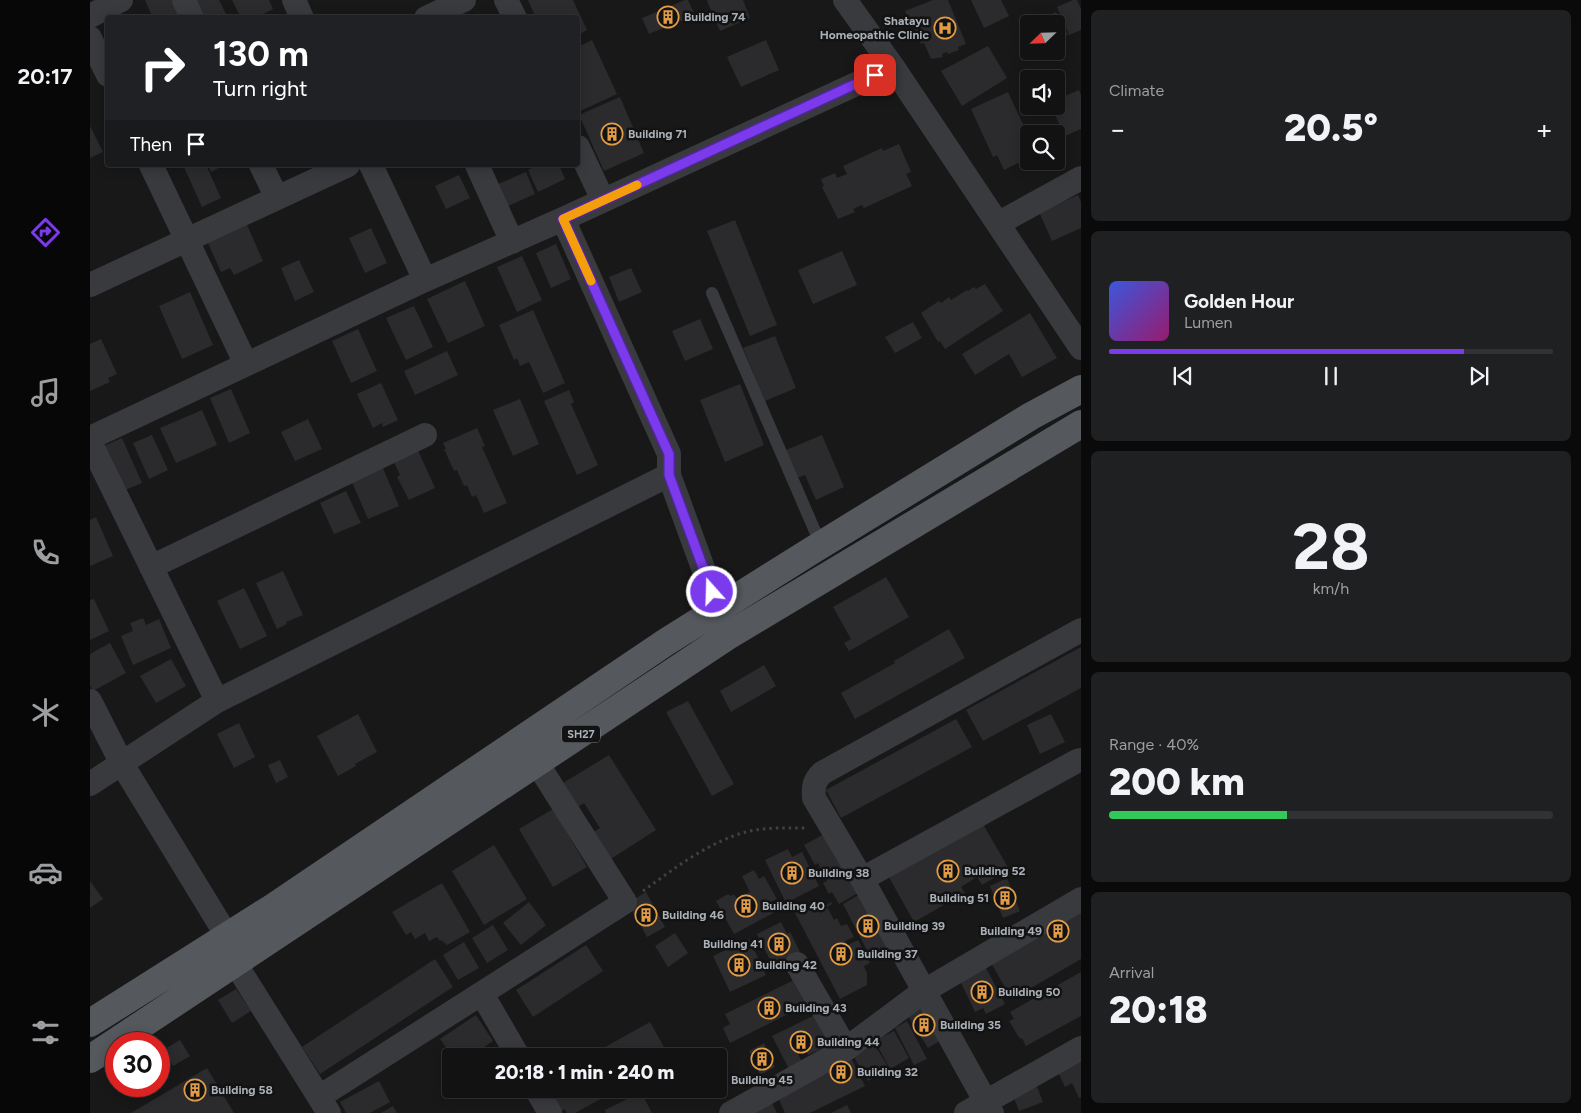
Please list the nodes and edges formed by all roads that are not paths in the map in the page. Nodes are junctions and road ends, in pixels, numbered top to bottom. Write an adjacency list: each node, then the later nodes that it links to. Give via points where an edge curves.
1 (121, 0): 11 (street)
2 (184, 0): 7 (street)
3 (294, 0): 8 (street)
4 (464, 0): 9 (street)
5 (506, 0): 10 (street)
6 (845, 0): 13 (street)
7 (191, 15)
8 (301, 15)
9 (432, 15)
10 (514, 15)
11 (90, 16)
12 (90, 38): 14 (street)
13 (893, 67): 23 (street); 25 (street)
14 (105, 69)
15 (580, 151): 23 (street)
16 (152, 167): 26 (street)
17 (262, 167): 22 (street)
18 (344, 167): 22 (street)
19 (372, 167): 28 (street)
20 (478, 167): 27 (street)
21 (1081, 178): 25 (street)
22 (277, 198): 26 (street)
23 (603, 200): 24 (street)
24 (563, 219): 27 (street); 37 (street, via 669,454)
25 (998, 223): 31 (street)
26 (187, 240): 29 (street); 32 (street)
27 (512, 242): 28 (street)
28 (425, 280): 32 (street)
29 (90, 286)
30 (712, 293): 38 (lane)
31 (1081, 348)
32 (246, 364): 36 (street)
33 (1081, 389): 38 (main road, SH27)
34 (1081, 424): 45 (main road, SH27, via 726,637)
35 (425, 435): 39 (street)
36 (90, 440): 39 (street)
37 (669, 475): 40 (street); 44 (street)
38 (820, 545): 40 (main road, SH27)
39 (151, 567): 44 (street)
40 (718, 609): 42 (main road, SH27)
41 (1081, 630): 50 (street, via 816,779 814,798)
42 (593, 691): 45 (main road); 52 (main road, SH27)
43 (90, 701): 48 (street)
44 (217, 701): 48 (street)
45 (610, 715): 47 (main road, SH27)
46 (1081, 760): 50 (street)
47 (537, 763): 53 (main road, SH27); 56 (street, via 625,902)
48 (122, 764): 49 (street); 52 (street)
49 (90, 784)
50 (862, 879): 55 (street)
51 (1081, 899): 55 (street)
52 (227, 936): 57 (main road, SH27)
53 (234, 963): 61 (main road, SH27); 63 (street)
54 (797, 964): 60 (street)
55 (924, 991): 60 (street); 64 (street)
56 (482, 994): 58 (street); 63 (street)
57 (90, 1023)
58 (513, 1048)
59 (1081, 1048): 64 (street)
60 (846, 1049): 66 (street)
61 (90, 1059)
62 (541, 1098): 65 (street)
63 (324, 1105)
64 (981, 1109)
65 (550, 1113)
66 (730, 1113)

